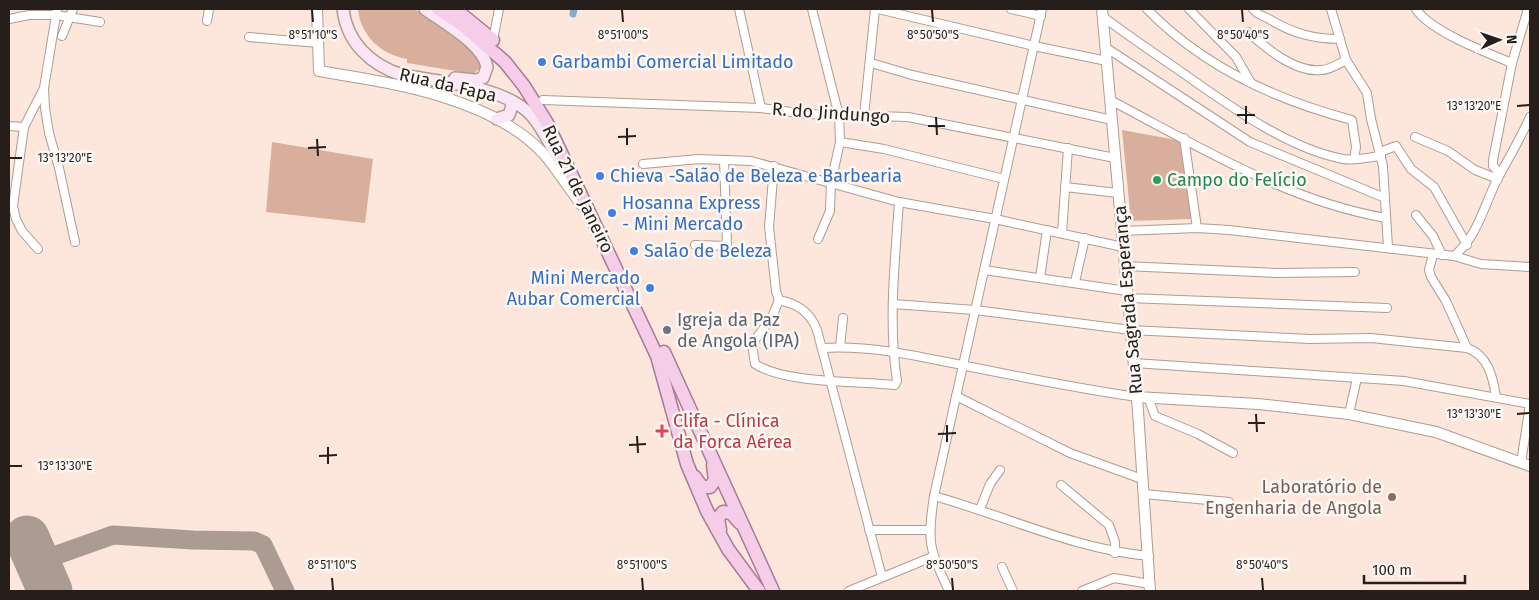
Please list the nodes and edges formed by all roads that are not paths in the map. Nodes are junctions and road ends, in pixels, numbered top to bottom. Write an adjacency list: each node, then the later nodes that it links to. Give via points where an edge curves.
1 (73, 9): 24 (street)
2 (209, 9): 25 (street)
3 (317, 9): 32 (street)
4 (344, 9): 41 (main road, Rua da Fapa, via 356,44 379,65 402,74 487,91)
5 (348, 9): 6 (main road, Rua da Fapa, via 358,38 385,61 430,74 475,80 483,78 487,68 479,50)
6 (425, 9)
7 (438, 9): 72 (main road, Rua 21 de Janeiro, via 492,49 524,86 547,123)
8 (454, 9): 31 (main road)
9 (499, 9): 31 (street)
10 (739, 9): 45 (street)
11 (812, 9): 46 (street)
12 (876, 9): 33 (street); 38 (street)
13 (1011, 9): 21 (street)
14 (1147, 9): 39 (street, via 1182,42)
15 (1190, 9): 39 (street, via 1236,57)
16 (1253, 9): 30 (street, via 1286,30 1314,38)
17 (1330, 9): 30 (street)
18 (1416, 9): 37 (street, via 1452,36)
19 (1528, 9): 37 (street)
20 (57, 12): 23 (street); 24 (street); 40 (street)
21 (1041, 12): 33 (street)
22 (1102, 12): 34 (street, Rua Sagrada Esperança); 60 (street, via 1232,108 1303,144 1336,157)
23 (9, 18)
24 (69, 18): 26 (street); 28 (street)
25 (207, 21)
26 (100, 22)
27 (1248, 32): 35 (street, via 1271,52 1312,70 1328,69)
28 (62, 36)
29 (249, 38): 32 (street)
30 (1340, 39): 35 (street)
31 (493, 40): 42 (main road)
32 (318, 43): 49 (street, via 319,71 423,92)
33 (1034, 46): 36 (street); 44 (street)
34 (1105, 47): 36 (street, Rua Sagrada Esperança); 69 (street, via 1250,142)
35 (1346, 60): 58 (street, via 1368,93)
36 (1107, 61): 43 (street, Rua Sagrada Esperança)
37 (1512, 63): 64 (street, via 1493,160)
38 (871, 64): 44 (street); 47 (street)
39 (1251, 83): 60 (street, via 1352,120 1356,148)
40 (44, 88): 52 (street); 81 (street, via 48,133)
41 (510, 100): 49 (main road, via 509,115); 72 (main road, Rua da Fapa, via 537,124)
42 (543, 100): 45 (street, R. do Jindungo); 118 (main road)
43 (1110, 100): 50 (street, Rua Sagrada Esperança); 55 (street)
44 (1022, 101): 50 (street); 53 (street)
45 (761, 108): 46 (street, R. do Jindungo)
46 (839, 116): 47 (street, R. do Jindungo); 56 (street)
47 (864, 116): 53 (street, R. do Jindungo, via 928,120)
48 (1530, 117): 64 (street)
49 (497, 119): 72 (street, via 544,154)
50 (1112, 120): 59 (street, Rua Sagrada Esperança)
51 (9, 126): 52 (street)
52 (24, 127): 86 (street, via 13,206 22,231)
53 (1014, 137): 57 (street, R. do Jindungo); 65 (street)
54 (1415, 137): 64 (street, via 1448,151 1475,170)
55 (1184, 138): 73 (street, via 1302,196 1354,213); 75 (street)
56 (840, 142): 65 (street, via 884,149); 66 (street)
57 (1068, 148): 59 (street, R. do Jindungo); 67 (street)
58 (1381, 154): 60 (street); 69 (street); 83 (street, via 1396,146 1411,169 1434,187)
59 (1115, 158): 68 (street, Rua Sagrada Esperança)
60 (1354, 159)
61 (724, 160): 62 (street); 63 (street); 82 (street, via 727,246)
62 (643, 164)
63 (774, 166): 66 (street); 98 (street, via 769,227 774,282)
64 (1499, 177): 83 (street)
65 (1004, 179): 74 (street)
66 (831, 183): 70 (street); 80 (street, via 830,210)
67 (1065, 187): 68 (street); 78 (street)
68 (1118, 193): 77 (street, Rua Sagrada Esperança)
69 (1385, 198): 73 (street)
70 (899, 202): 74 (street); 99 (street)
71 (1416, 215): 88 (street)
72 (591, 216): 119 (main road, Rua 21 de Janeiro, via 657,356)
73 (1386, 218): 85 (street)
74 (996, 219): 76 (street); 93 (street)
75 (1197, 228): 77 (street); 85 (street)
76 (1047, 230): 78 (street); 95 (street)
77 (1122, 231): 84 (street, Rua Sagrada Esperança)
78 (1062, 233): 79 (street)
79 (1084, 238): 84 (street); 96 (street)
80 (818, 240)
81 (75, 242)
82 (696, 245)
83 (1467, 245): 89 (street)
84 (1123, 247): 91 (street, Rua Sagrada Esperança)
85 (1388, 247): 87 (street)
86 (38, 249)
87 (1433, 254): 88 (street); 106 (street, via 1429,270 1431,277 1446,301)
88 (1442, 254): 89 (street)
89 (1454, 256): 92 (street, via 1481,264)
90 (1530, 260): 92 (street)
91 (1125, 266): 94 (street, via 1274,273); 97 (street, Rua Sagrada Esperança)
92 (1530, 267)
93 (984, 270): 95 (street); 101 (street)
94 (1354, 272)
95 (1040, 278): 96 (street)
96 (1075, 282): 97 (street)
97 (1128, 295): 100 (street); 103 (street, Rua Sagrada Esperança)
98 (779, 300): 105 (street, via 807,313); 111 (street, via 772,317 752,344 755,364 779,374)
99 (893, 304): 101 (street); 107 (street)
100 (1387, 308)
101 (975, 310): 103 (street); 109 (street)
102 (844, 318): 104 (street)
103 (1130, 330): 106 (street, via 1310,339 1371,338); 108 (street, Rua Sagrada Esperança)
104 (840, 347): 105 (street); 107 (street)
105 (823, 348): 111 (street)
106 (1467, 348): 114 (street, via 1485,361)
107 (893, 352): 109 (street); 111 (street, via 896,385)
108 (1134, 363): 110 (street); 113 (street, Rua Sagrada Esperança)
109 (963, 365): 112 (street); 113 (street)
110 (1357, 378): 114 (street, via 1404,381); 117 (street)
111 (828, 380): 129 (street)
112 (956, 396): 123 (street, via 1070,453); 126 (street)
113 (1136, 397): 115 (street); 123 (street, Rua Sagrada Esperança)
114 (1496, 397): 116 (street)
115 (1149, 400): 117 (street, via 1258,404); 120 (street, via 1155,416)
116 (1530, 404): 121 (street)
117 (1349, 414): 121 (street, via 1436,432)
118 (699, 429): 119 (main road, via 715,474 714,484 710,487 702,487 698,483); 131 (main road)
119 (680, 440): 132 (main road, Rua 21 de Janeiro, via 696,487)
120 (1233, 453)
121 (1525, 464)
122 (1000, 470): 128 (street, via 990,484)
123 (1142, 479): 125 (street, Rua Sagrada Esperança)
124 (1061, 485): 133 (street, via 1109,525 1114,536)
125 (1144, 494): 127 (street); 134 (street, Rua Sagrada Esperança)
126 (934, 496): 128 (street); 130 (street)
127 (1229, 502)
128 (980, 509): 133 (street)
129 (869, 530): 130 (street); 137 (street)
130 (929, 530): 135 (street)
131 (750, 540): 132 (main road, via 731,512 723,512 718,522); 141 (main road)
132 (726, 547): 140 (main road, Rua 21 de Janeiro)
133 (1115, 553): 134 (street)
134 (1149, 556): 138 (street, Rua Sagrada Esperança)
135 (932, 557): 137 (street); 142 (street)
136 (1002, 567): 143 (street)
137 (882, 577): 139 (street)
138 (1150, 588): 144 (street, via 1114,578)
139 (853, 590)
140 (759, 591)
141 (773, 591)
142 (949, 591)
143 (1013, 591)
144 (1082, 591)

